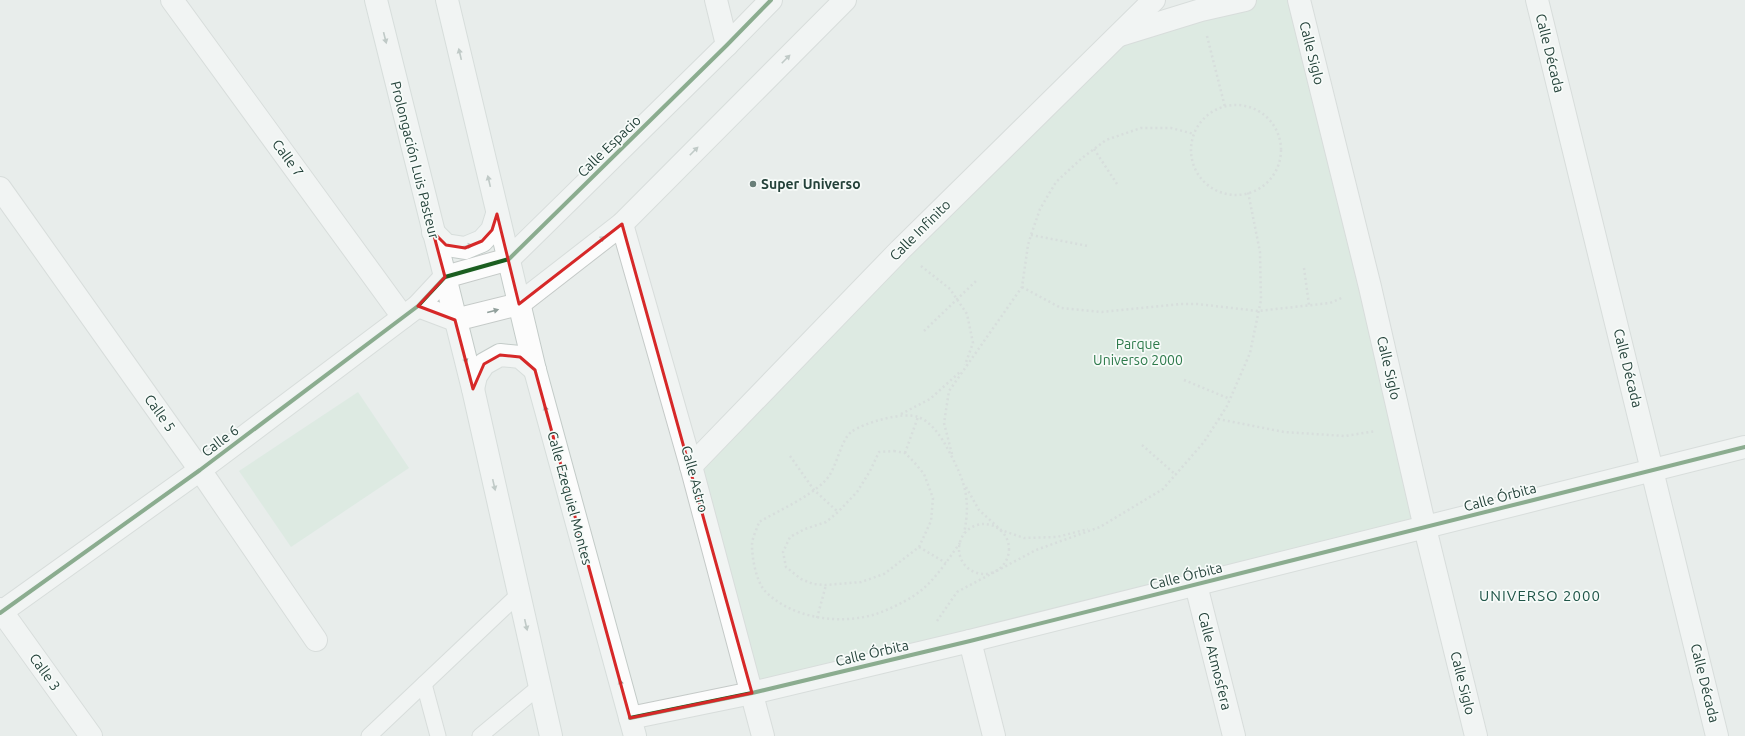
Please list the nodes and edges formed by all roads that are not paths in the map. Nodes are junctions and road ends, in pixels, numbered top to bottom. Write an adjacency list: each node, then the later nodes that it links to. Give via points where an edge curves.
1 (172, 0): 20 (street, Calle 7)
2 (376, 0): 16 (street, Prolongación Luis Pasteur, one-way to 16)
3 (447, 0): 14 (street, one-way to 3)
4 (716, 0): 12 (street)
5 (771, 0): 12 (street, Calle Espacio)
6 (845, 0): 15 (street, one-way to 6)
7 (1154, 0): 11 (street, Calle Infinito)
8 (1245, 0): 11 (street, via 1201,10)
9 (1299, 0): 28 (street, Calle Siglo, via 1370,287)
10 (1537, 0): 26 (street, Calle Década)
11 (1117, 36): 25 (street, Calle Infinito, via 900,250)
12 (727, 45): 17 (street, Calle Espacio)
13 (0, 188): 27 (street, Calle 5)
14 (497, 214): 16 (street, one-way to 14, via 446,245 465,248 482,241 492,230); 17 (street)
15 (622, 224): 19 (street, one-way to 15); 25 (street, Calle Astro)
16 (433, 232): 18 (street, Prolongación Luis Pasteur)
17 (509, 259): 18 (street, Calle Espacio); 19 (street, Calle Ezequiel Montes)
18 (445, 278): 20 (street, Calle 6); 21 (street, Prolongación Luis Pasteur)
19 (519, 304): 21 (street, one-way to 19); 22 (street, Calle Ezequiel Montes)
20 (410, 311): 21 (street); 27 (street, Calle 6)
21 (455, 320): 23 (street, one-way to 23)
22 (535, 370): 23 (street, via 520,357 500,355 484,364 476,376); 37 (street, Calle Ezequiel Montes, one-way to 22)
23 (473, 389): 30 (street, one-way to 30)
24 (1745, 447): 26 (street, Calle Órbita)
25 (691, 466): 36 (street, Calle Astro)
26 (1653, 469): 28 (street, Calle Órbita); 47 (street, Calle Década)
27 (200, 470): 31 (street, Calle 6); 32 (street, Calle 5)
28 (1425, 528): 29 (street, Calle Órbita); 46 (street, Calle Siglo)
29 (1196, 585): 33 (street, Calle Órbita); 45 (street, Calle Atmosfera)
30 (519, 594): 34 (lane); 35 (street, one-way to 35)
31 (1, 611): 38 (street, Calle 3)
32 (316, 640)
33 (970, 641): 36 (street, Calle Órbita); 44 (street)
34 (424, 684): 39 (lane); 40 (lane)
35 (540, 686): 41 (lane); 42 (street)
36 (752, 693): 37 (street, Calle Órbita); 43 (street, Calle Astro)
37 (633, 727)
38 (90, 736)
39 (369, 736)
40 (438, 736)
41 (480, 736)
42 (551, 736)
43 (763, 736)
44 (994, 736)
45 (1234, 736)
46 (1476, 736)
47 (1718, 736)

